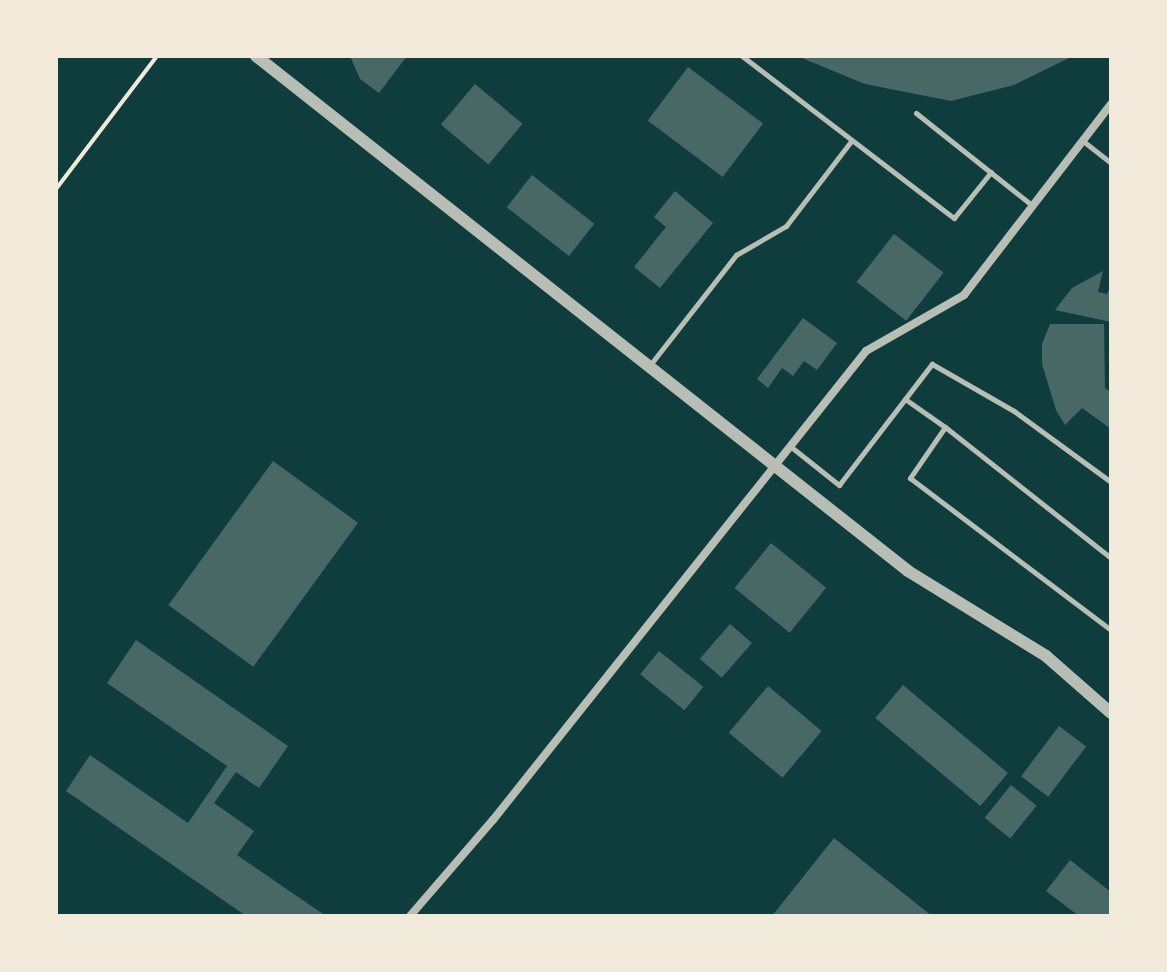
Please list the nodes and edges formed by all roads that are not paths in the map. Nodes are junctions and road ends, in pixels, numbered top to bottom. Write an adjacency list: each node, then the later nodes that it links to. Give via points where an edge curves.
1 (256, 56): 10 (street)
2 (742, 56): 5 (lane)
3 (1111, 104): 6 (street)
4 (916, 113): 8 (lane)
5 (852, 140): 8 (lane, via 954,218); 10 (lane, via 786,226 736,255)
6 (1082, 141): 7 (lane); 9 (street)
7 (1111, 163)
8 (991, 172): 9 (lane)
9 (1033, 206): 13 (street, via 964,295 866,351)
10 (650, 365): 14 (street)
11 (905, 399): 12 (lane); 13 (lane, via 839,485); 15 (lane, via 932,364 1014,411)
12 (945, 427): 16 (lane); 17 (lane, via 910,478)
13 (790, 446): 14 (street)
14 (774, 463): 18 (street, via 908,571 1046,656); 19 (street, via 493,820)
15 (1111, 482)
16 (1111, 558)
17 (1111, 630)
18 (1111, 712)
19 (410, 916)

